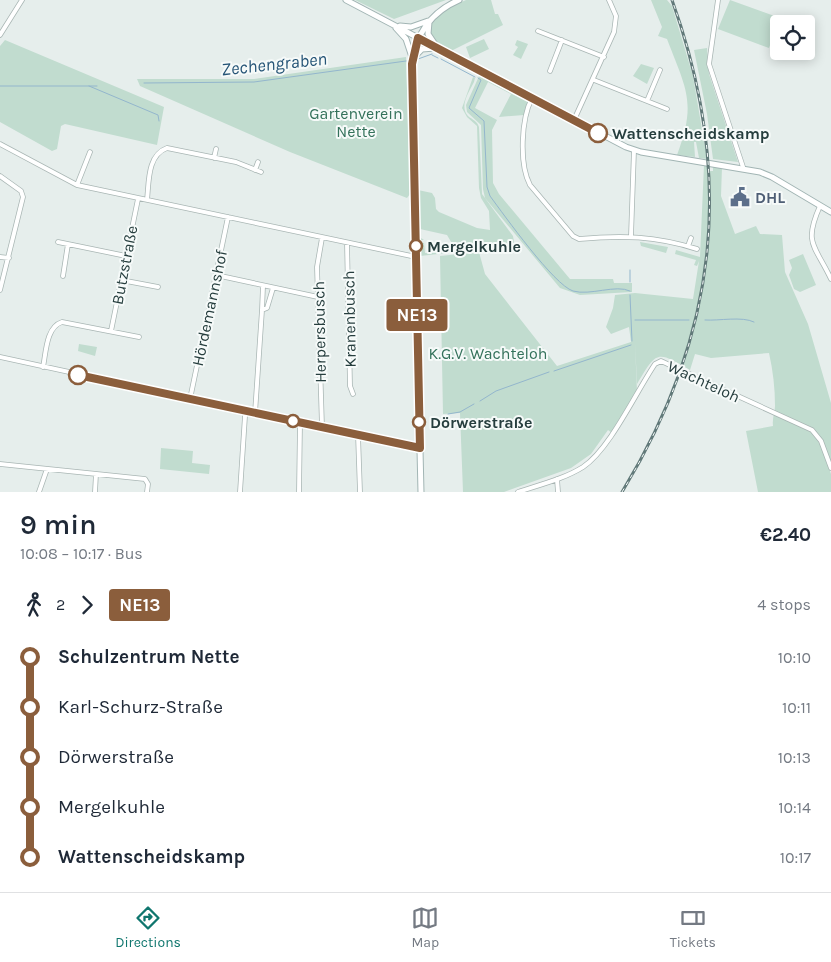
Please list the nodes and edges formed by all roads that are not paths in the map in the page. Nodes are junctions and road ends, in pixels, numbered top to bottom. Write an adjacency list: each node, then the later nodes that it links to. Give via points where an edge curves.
1 (22, 0): 9 (street)
2 (346, 0): 7 (street)
3 (459, 0): 6 (street, via 440,10)
4 (609, 0): 14 (street, via 616,16 616,26)
5 (718, 0): 28 (street, via 709,64)
6 (429, 21): 7 (street, via 411,27); 10 (street); 12 (street, via 429,38)
7 (392, 24): 10 (street); 13 (street, via 406,39)
8 (538, 31): 11 (street)
9 (0, 35)
10 (418, 38): 12 (street); 13 (street)
11 (562, 40): 14 (street); 16 (street)
12 (439, 49): 13 (street, via 422,49); 18 (street)
13 (412, 58): 49 (street)
14 (604, 58): 17 (street)
15 (660, 70): 19 (street)
16 (550, 71)
17 (594, 80): 19 (street); 21 (street)
18 (532, 98): 21 (street); 38 (street, via 523,121 524,167 530,185 573,236 579,239)
19 (647, 101): 20 (street)
20 (667, 109)
21 (574, 120): 24 (street)
22 (0, 144): 32 (street)
23 (216, 149): 26 (street)
24 (634, 150): 28 (street); 38 (street)
25 (90, 152): 32 (street)
26 (214, 158): 29 (street); 34 (street, via 172,148 158,152 152,162)
27 (258, 162): 29 (street)
28 (743, 167): 35 (street, via 772,176)
29 (255, 170): 30 (street)
30 (262, 172)
31 (0, 176): 48 (street, via 21,191 23,197)
32 (78, 185): 33 (street)
33 (138, 199): 34 (street); 46 (street, Butzstraße)
34 (147, 200): 37 (street)
35 (820, 206): 36 (street); 52 (street, via 811,239)
36 (831, 212)
37 (228, 218): 39 (street); 50 (street, Hördemannshof)
38 (631, 236): 44 (street)
39 (322, 238): 42 (street); 58 (street, Herpersbusch, via 318,259)
40 (691, 238): 44 (street)
41 (58, 242): 43 (street)
42 (347, 243): 49 (street); 64 (street, Kranenbusch, via 350,386)
43 (68, 244): 46 (street); 51 (street)
44 (688, 246): 45 (street)
45 (697, 249)
46 (126, 256): 53 (street, Butzstraße)
47 (0, 257): 48 (street)
48 (9, 258): 57 (street)
49 (416, 258): 71 (street)
50 (216, 275): 54 (street); 65 (street, Hördemannshof)
51 (62, 276)
52 (831, 279)
53 (121, 280): 55 (street); 60 (street, Butzstraße)
54 (263, 286): 56 (street); 59 (street)
55 (158, 287)
56 (273, 288): 58 (street); 59 (street, via 268,306)
57 (0, 290)
58 (318, 297): 69 (street, Herpersbusch)
59 (262, 310): 66 (street)
60 (111, 331): 61 (street); 63 (street, via 57,323 50,333)
61 (139, 336)
62 (0, 358): 63 (street)
63 (43, 367): 65 (street)
64 (353, 394)
65 (190, 399): 66 (street)
66 (255, 413): 68 (street)
67 (245, 416): 80 (street)
68 (300, 422): 69 (street); 81 (street)
69 (322, 427): 70 (street)
70 (358, 435): 71 (street); 82 (street)
71 (420, 448): 83 (street)
72 (0, 464): 74 (street)
73 (831, 468): 76 (street, Wachteloh, via 820,438 812,430 661,361 655,364 598,453 582,468)
74 (47, 469): 75 (street); 77 (street)
75 (96, 474): 78 (street); 79 (street, via 147,480)
76 (556, 479): 84 (street, Wachteloh); 85 (street)
77 (40, 492)
78 (95, 492)
79 (147, 492)
80 (240, 492)
81 (299, 492)
82 (360, 492)
83 (421, 492)
84 (518, 492)
85 (558, 492)

